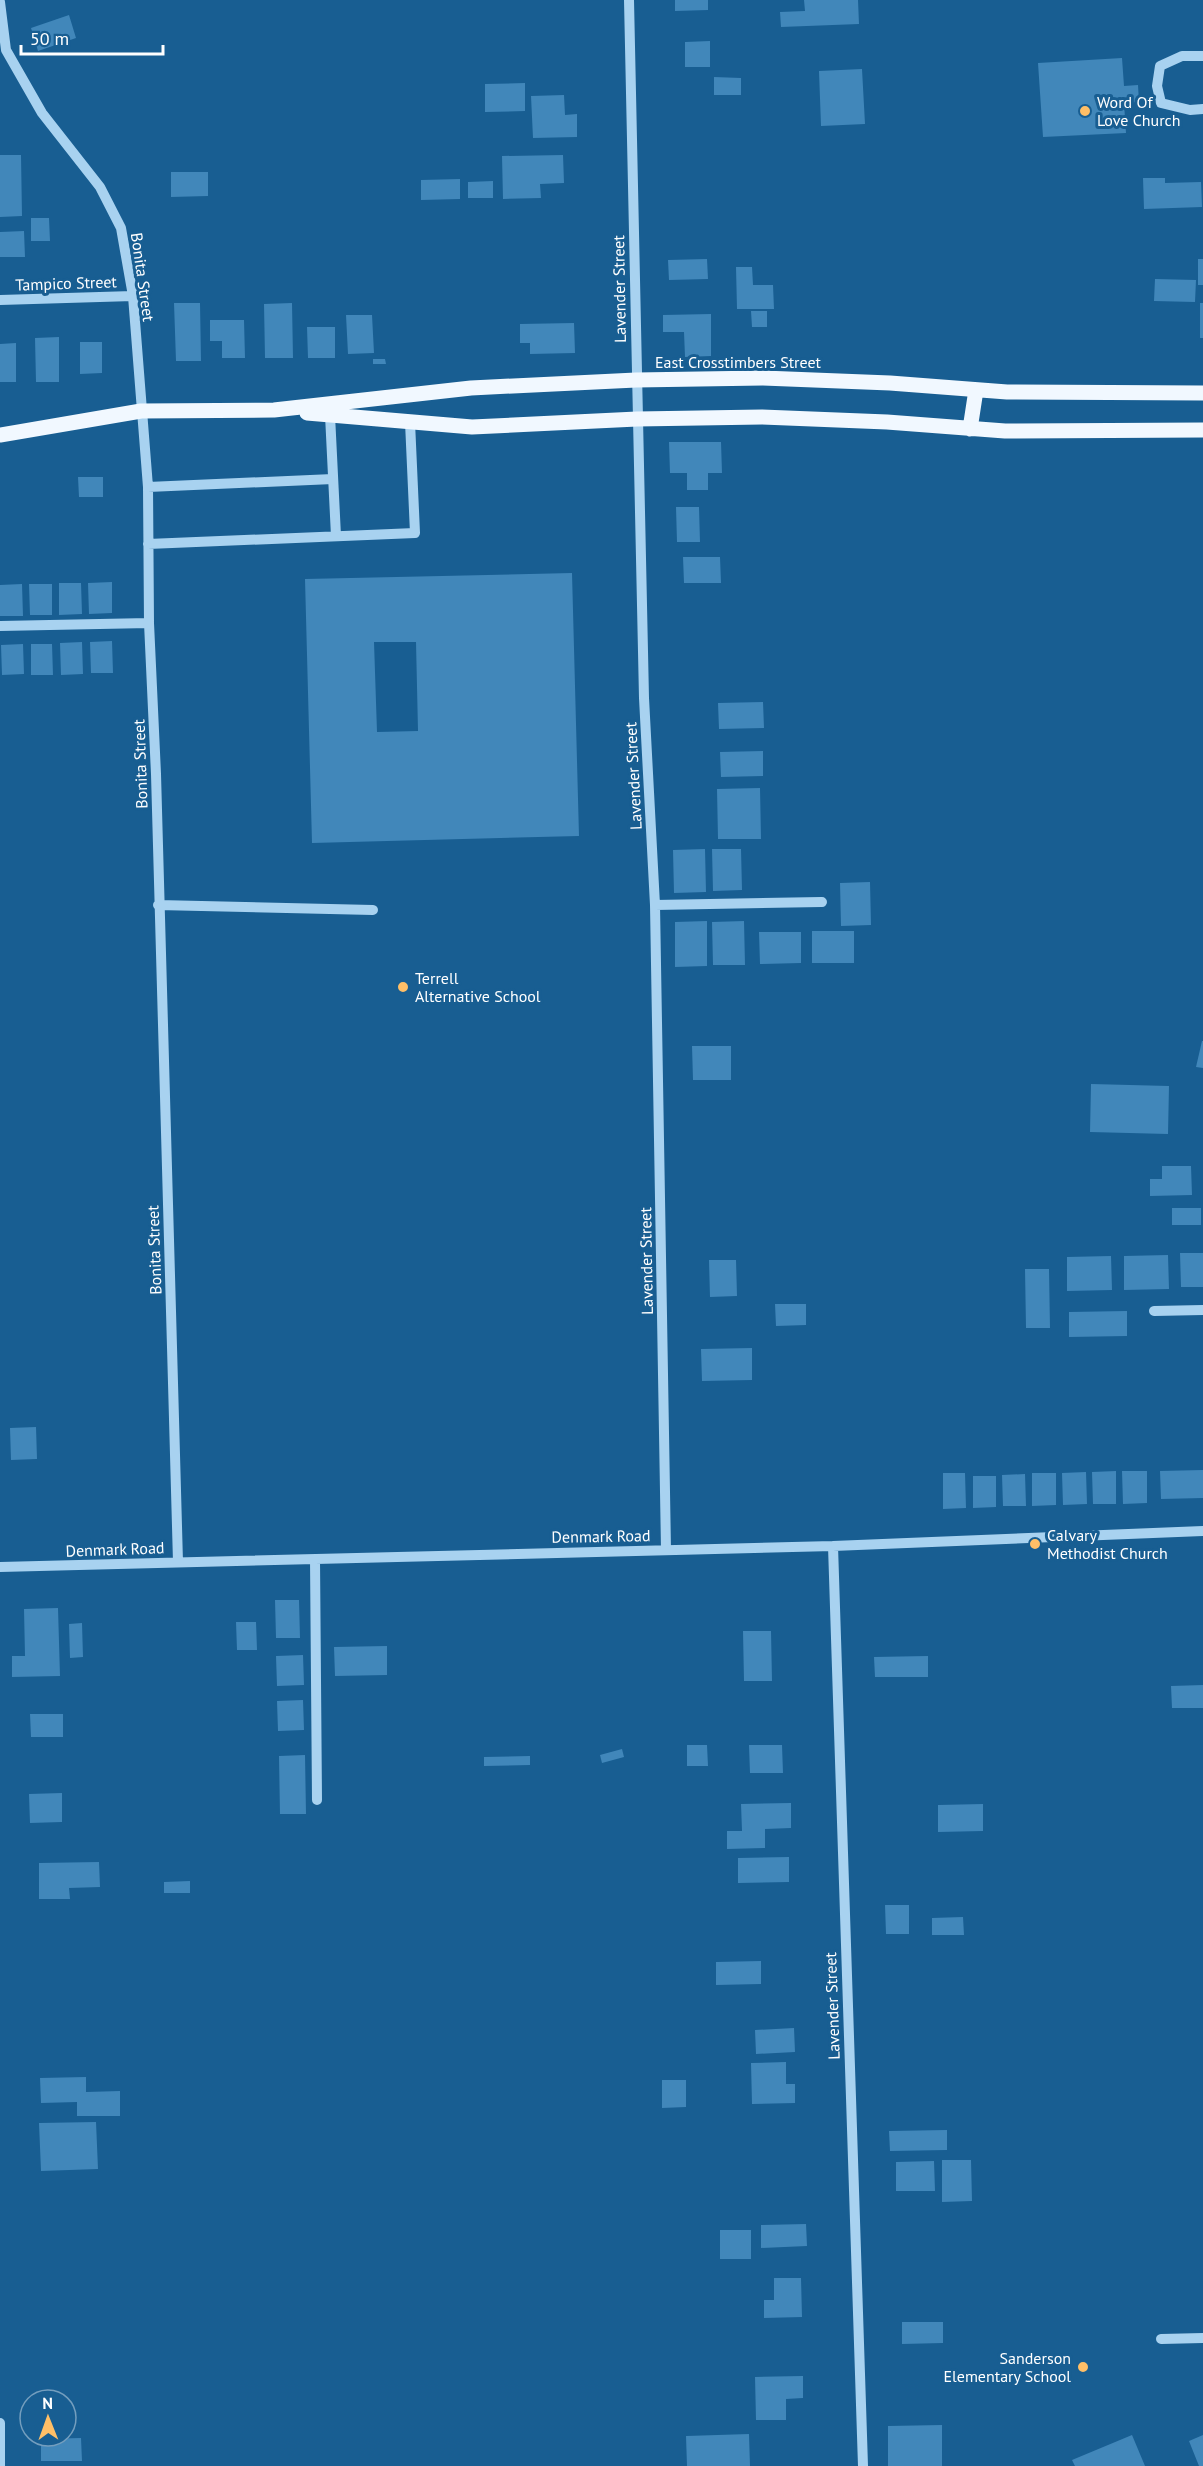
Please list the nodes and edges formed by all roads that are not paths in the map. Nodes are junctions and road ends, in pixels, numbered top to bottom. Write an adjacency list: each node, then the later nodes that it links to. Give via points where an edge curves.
1 (629, 0): 7 (street, Lavender Street)
2 (0, 2): 5 (street, Bonita Street, via 6,50 42,113 100,187 121,228)
3 (1203, 56): 4 (street, via 1182,56 1160,66 1157,86 1161,103)
4 (1203, 109)
5 (133, 296): 6 (street, Tampico Street); 11 (street, Bonita Street)
6 (0, 300)
7 (636, 380): 8 (main road, East Crosstimbers Street, via 763,378); 10 (main road, East Crosstimbers Street, via 471,388); 13 (street, Lavender Street)
8 (976, 390): 9 (main road, East Crosstimbers Street); 15 (main road)
9 (1203, 393)
10 (274, 410): 11 (main road, East Crosstimbers Street); 12 (main road, East Crosstimbers Street)
11 (141, 411): 17 (main road, East Crosstimbers Street); 19 (street, Bonita Street)
12 (330, 415): 14 (main road, East Crosstimbers Street); 18 (street)
13 (637, 419): 14 (main road, East Crosstimbers Street, via 472,427); 15 (main road, East Crosstimbers Street, via 774,418); 26 (street, Lavender Street, via 644,698)
14 (410, 422): 20 (street, via 415,533)
15 (970, 429): 16 (main road, East Crosstimbers Street)
16 (1203, 430)
17 (0, 435)
18 (333, 479): 19 (street); 20 (street)
19 (148, 487): 21 (street, Bonita Street)
20 (336, 536): 21 (street)
21 (148, 544): 22 (street, Bonita Street)
22 (149, 623): 23 (street); 25 (street, Bonita Street)
23 (0, 626)
24 (822, 902): 26 (street)
25 (158, 905): 27 (street); 34 (street, Bonita Street)
26 (655, 905): 32 (street, Lavender Street)
27 (373, 910)
28 (1203, 1310): 29 (street)
29 (1154, 1311)
30 (1203, 1531): 31 (street, Denmark Road)
31 (833, 1546): 32 (street, Denmark Road); 41 (street, Lavender Street)
32 (666, 1550): 33 (street, Denmark Road)
33 (315, 1558): 34 (street, Denmark Road); 36 (street)
34 (178, 1562): 35 (street, Denmark Road)
35 (0, 1567)
36 (317, 1800)
37 (1203, 2338): 38 (street)
38 (1161, 2339)
39 (0, 2423): 40 (street)
40 (0, 2466)
41 (863, 2466)

